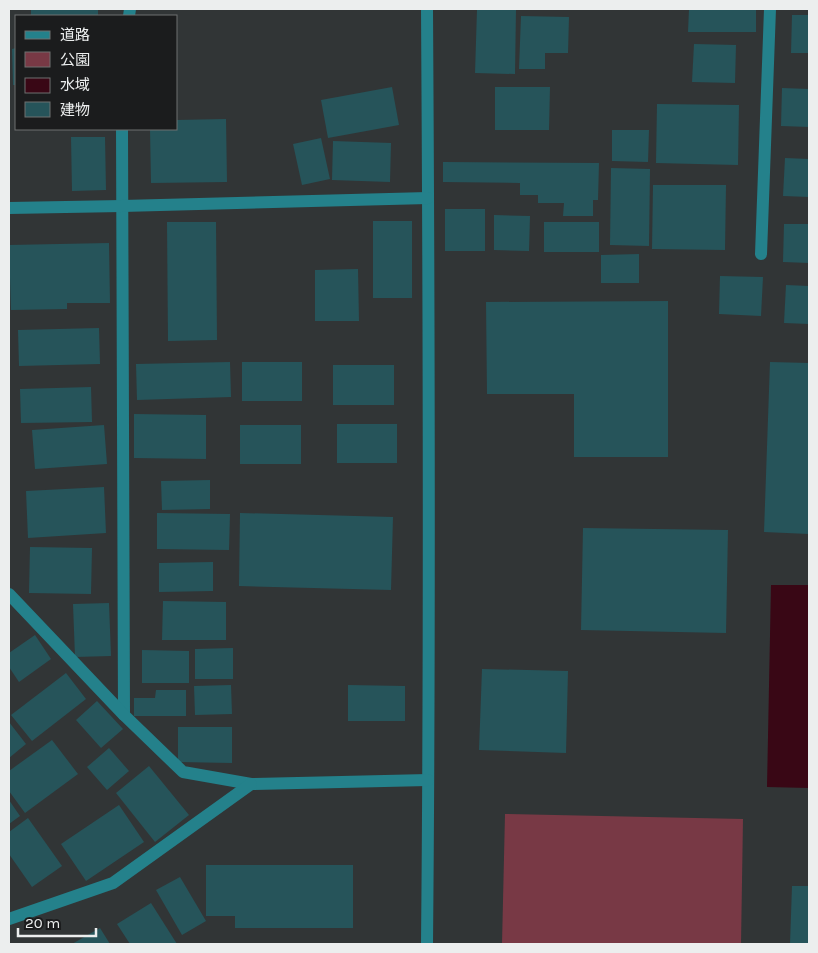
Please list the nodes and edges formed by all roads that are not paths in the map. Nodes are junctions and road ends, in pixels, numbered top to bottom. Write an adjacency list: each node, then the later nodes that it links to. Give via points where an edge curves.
1 (427, 9): 4 (street)
2 (770, 9): 7 (street)
3 (122, 130): 5 (street)
4 (428, 198): 5 (street); 10 (street)
5 (122, 206): 6 (street); 9 (street)
6 (9, 208)
7 (761, 254)
8 (9, 594): 9 (street)
9 (124, 715): 11 (street, via 183,772)
10 (428, 780): 11 (street); 13 (street)
11 (251, 784): 12 (street, via 112,883)
12 (9, 918)
13 (427, 944)

